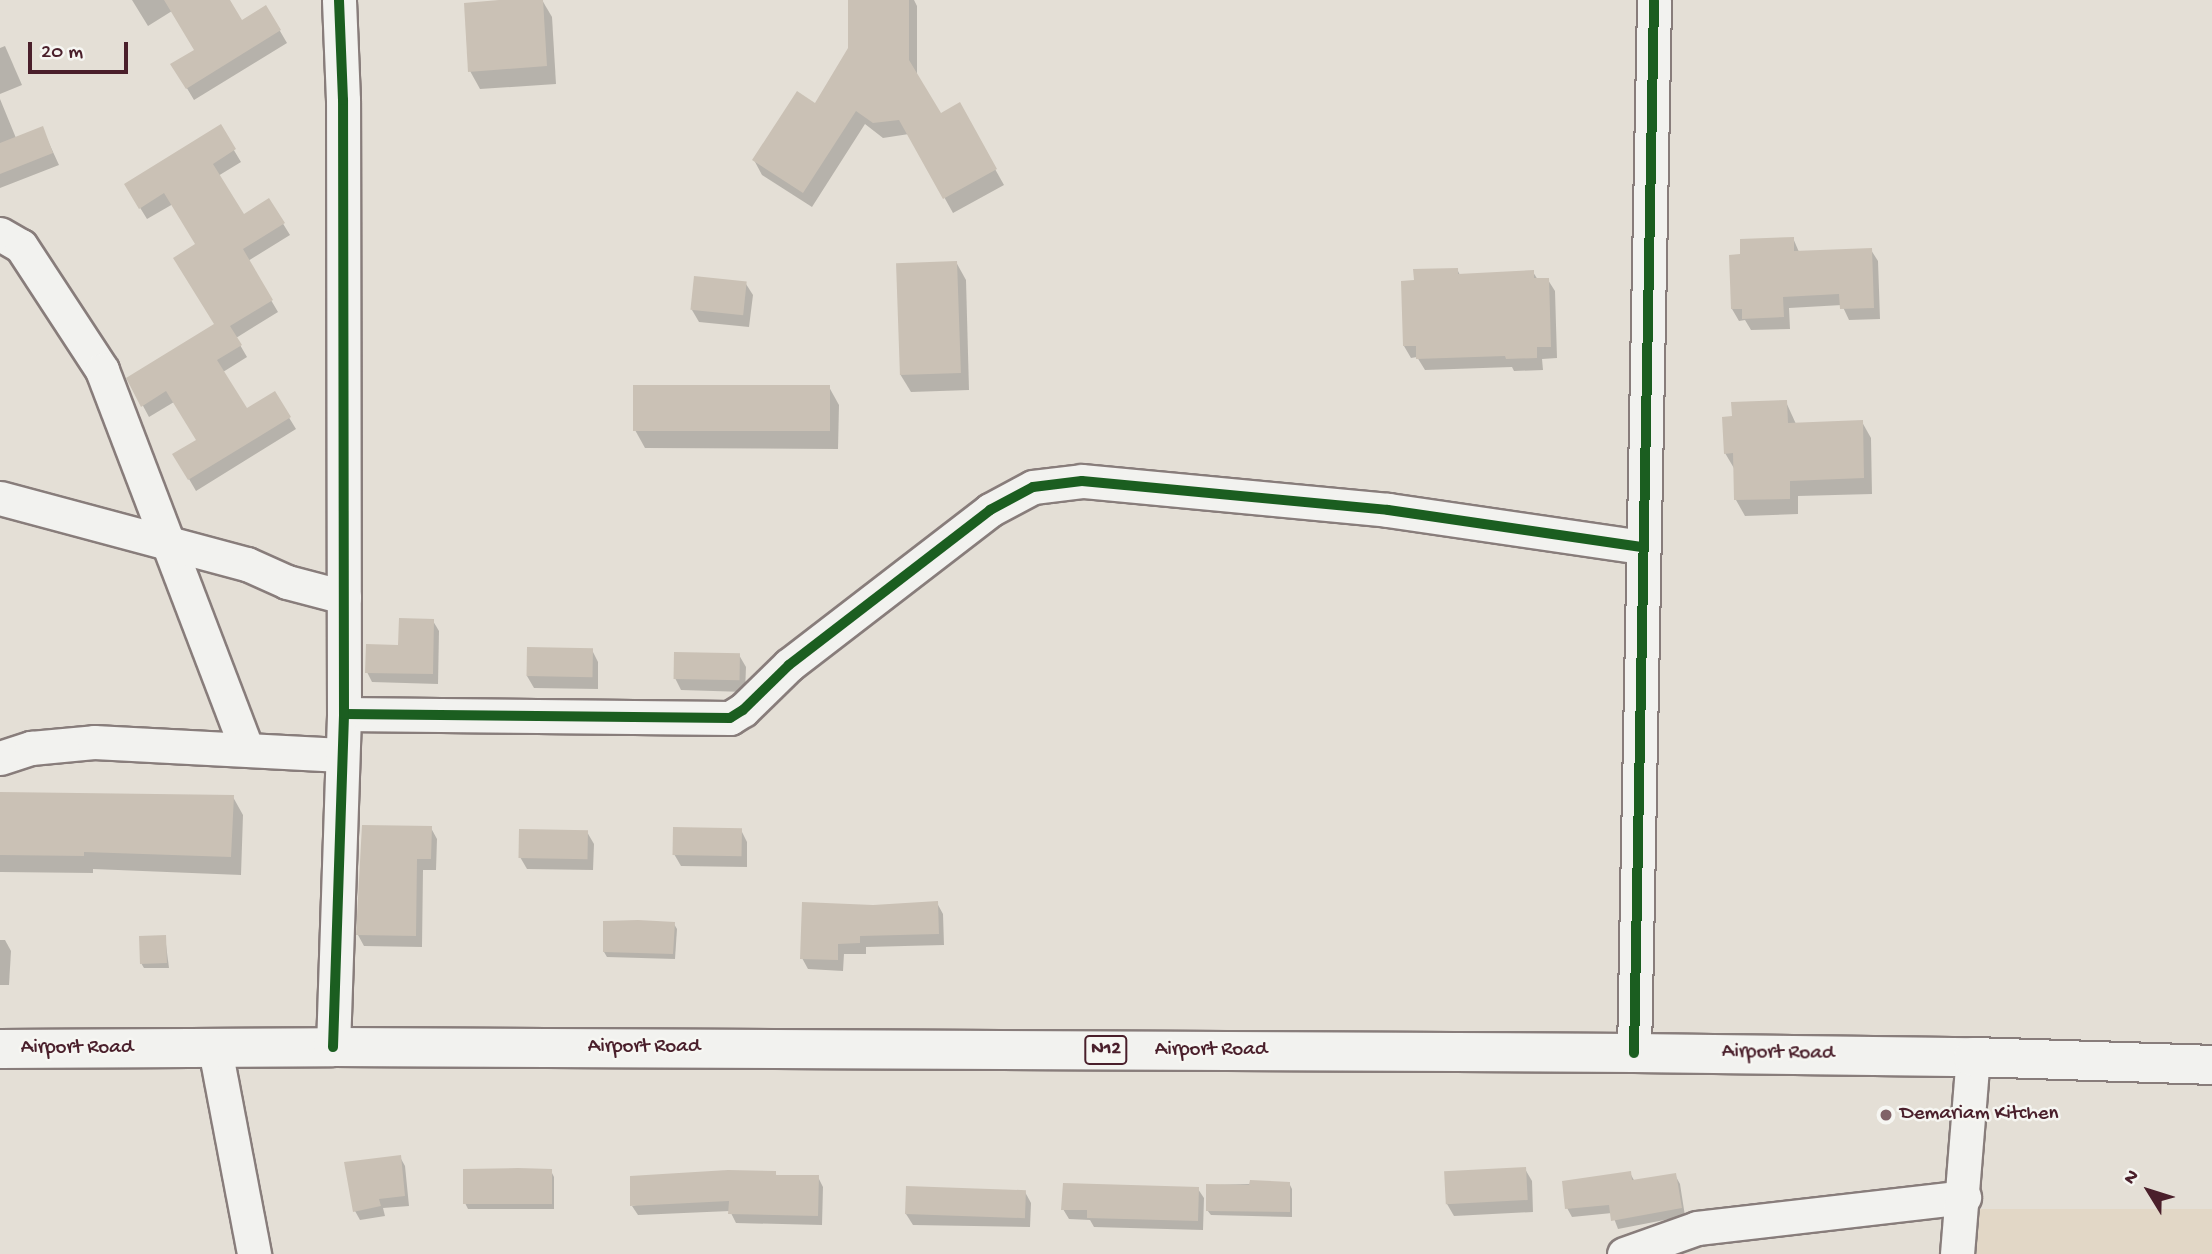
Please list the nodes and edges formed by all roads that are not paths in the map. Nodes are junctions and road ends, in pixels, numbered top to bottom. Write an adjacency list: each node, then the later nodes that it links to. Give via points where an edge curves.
1 (339, 0): 7 (street)
2 (1654, 0): 6 (street)
3 (0, 234): 5 (street, via 21,246 102,370)
4 (0, 498): 5 (street)
5 (167, 543): 7 (street); 9 (street)
6 (1643, 547): 8 (street, via 1388,510 1082,481 1033,487 990,510 789,665 730,718); 15 (street)
7 (344, 597): 8 (street)
8 (344, 715): 10 (street)
9 (246, 748): 10 (street); 11 (street, via 94,742 31,748)
10 (342, 755): 12 (street)
11 (0, 758)
12 (334, 1047): 14 (highway, Airport Road / N12); 15 (highway, Airport Road / N12)
13 (0, 1049): 14 (highway, Airport Road / N12)
14 (215, 1049): 19 (street)
15 (1634, 1053): 16 (highway, Airport Road / N12)
16 (1973, 1057): 17 (highway, Airport Road / N12); 18 (street)
17 (2212, 1065)
18 (1964, 1197): 20 (street, via 1697,1228); 21 (street)
19 (254, 1254)
20 (1624, 1254)
21 (1957, 1254)

